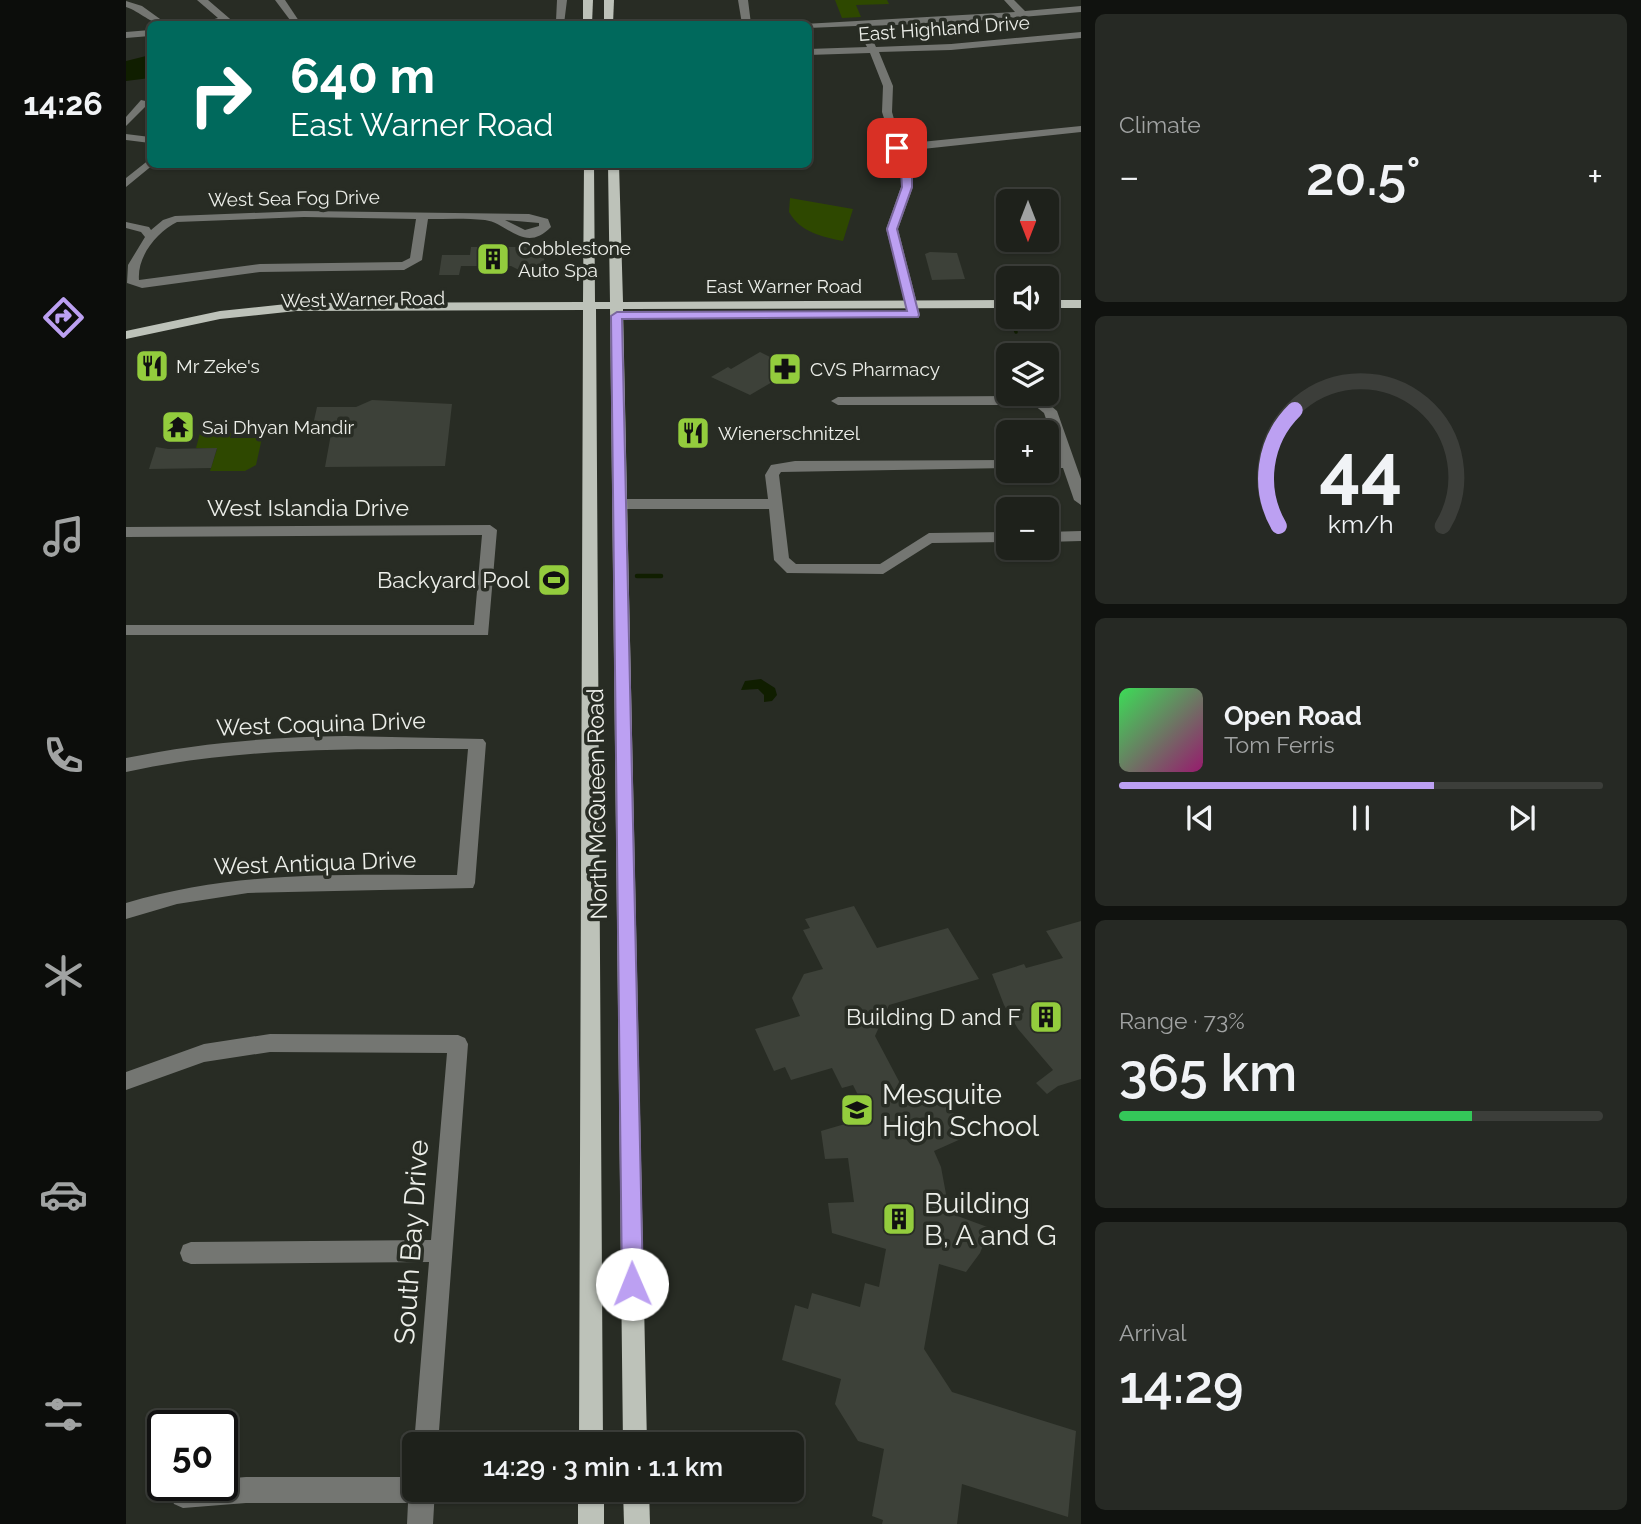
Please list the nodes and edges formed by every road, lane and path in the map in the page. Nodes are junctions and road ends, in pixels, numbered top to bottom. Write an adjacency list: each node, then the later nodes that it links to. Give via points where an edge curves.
1 (202, 0): 12 (street)
2 (280, 0): 13 (street)
3 (562, 0): 14 (street)
4 (588, 0): 15 (main road)
5 (609, 0): 16 (main road)
6 (743, 0): 17 (street)
7 (1009, 0): 10 (street)
8 (126, 4): 11 (street)
9 (1081, 9): 10 (street)
10 (1024, 15): 18 (street)
11 (158, 21)
12 (228, 21)
13 (295, 21)
14 (560, 21)
15 (589, 21)
16 (609, 21)
17 (746, 21)
18 (860, 24): 19 (street); 23 (street)
19 (812, 25)
20 (147, 33): 21 (street)
21 (126, 35)
22 (1081, 35): 23 (street, East Highland Drive)
23 (874, 50): 24 (street, East Highland Drive); 30 (street, via 887,82 887,112)
24 (812, 52)
25 (145, 102): 26 (street)
26 (126, 123)
27 (1081, 129): 30 (street)
28 (126, 137): 29 (street)
29 (147, 140)
30 (897, 148): 43 (street, via 907,187 892,229)
31 (147, 165): 34 (street)
32 (589, 168): 44 (main road, North McQueen Road)
33 (613, 168): 44 (main road, North McQueen Road)
34 (126, 184)
35 (422, 214): 36 (street, West Sea Fog Drive); 39 (street, West Sea Fog Drive, via 189,218 167,222); 39 (street, via 417,257 410,264 260,268 133,283 128,266)
36 (491, 217)
37 (126, 225): 39 (street)
38 (126, 233): 39 (street)
39 (148, 234)
40 (1059, 304): 41 (main road)
41 (1081, 304)
42 (996, 305): 43 (main road, East Warner Road)
43 (912, 310): 44 (main road, East Warner Road); 46 (main road, East Warner Road)
44 (603, 311): 45 (main road, West Warner Road); 52 (main road, North McQueen Road); 53 (main road, North McQueen Road)
45 (311, 312): 49 (main road, West Warner Road, via 220,315); 50 (main road, West Warner Road)
46 (996, 314)
47 (1059, 314): 48 (main road)
48 (1081, 314)
49 (126, 335)
50 (126, 345)
51 (838, 401): 56 (street, via 938,397 1038,402 1050,411)
52 (590, 407): 53 (main road); 60 (main road, North McQueen Road)
53 (619, 411): 58 (main road, North McQueen Road)
54 (996, 464): 59 (street, via 776,468 772,475)
55 (1059, 464): 56 (street)
56 (1068, 464): 57 (street)
57 (1081, 500)
58 (621, 504): 59 (street); 60 (main road); 74 (main road, North McQueen Road)
59 (776, 504): 63 (street, via 782,560 801,570 874,570 889,566 929,538)
60 (590, 505): 73 (main road, North McQueen Road)
61 (126, 532): 65 (street, West Islandia Drive, via 491,530 482,631)
62 (1081, 536): 64 (street)
63 (996, 537)
64 (1059, 537)
65 (126, 630)
66 (126, 765): 67 (street, West Coquina Drive, via 219,748 288,743 477,743)
67 (466, 883): 68 (street, West Antiqua Drive, via 238,887 177,896)
68 (126, 911)
69 (126, 1082): 70 (street, South Bay Drive, via 204,1053 270,1043 458,1044)
70 (443, 1251): 71 (street); 72 (street, South Bay Drive)
71 (191, 1253)
72 (427, 1432)
73 (591, 1432)
74 (635, 1432)
75 (402, 1489): 76 (street)
76 (238, 1491)
77 (421, 1502): 80 (street)
78 (591, 1502): 81 (main road)
79 (636, 1502): 82 (main road)
80 (420, 1524)
81 (591, 1524)
82 (636, 1524)

